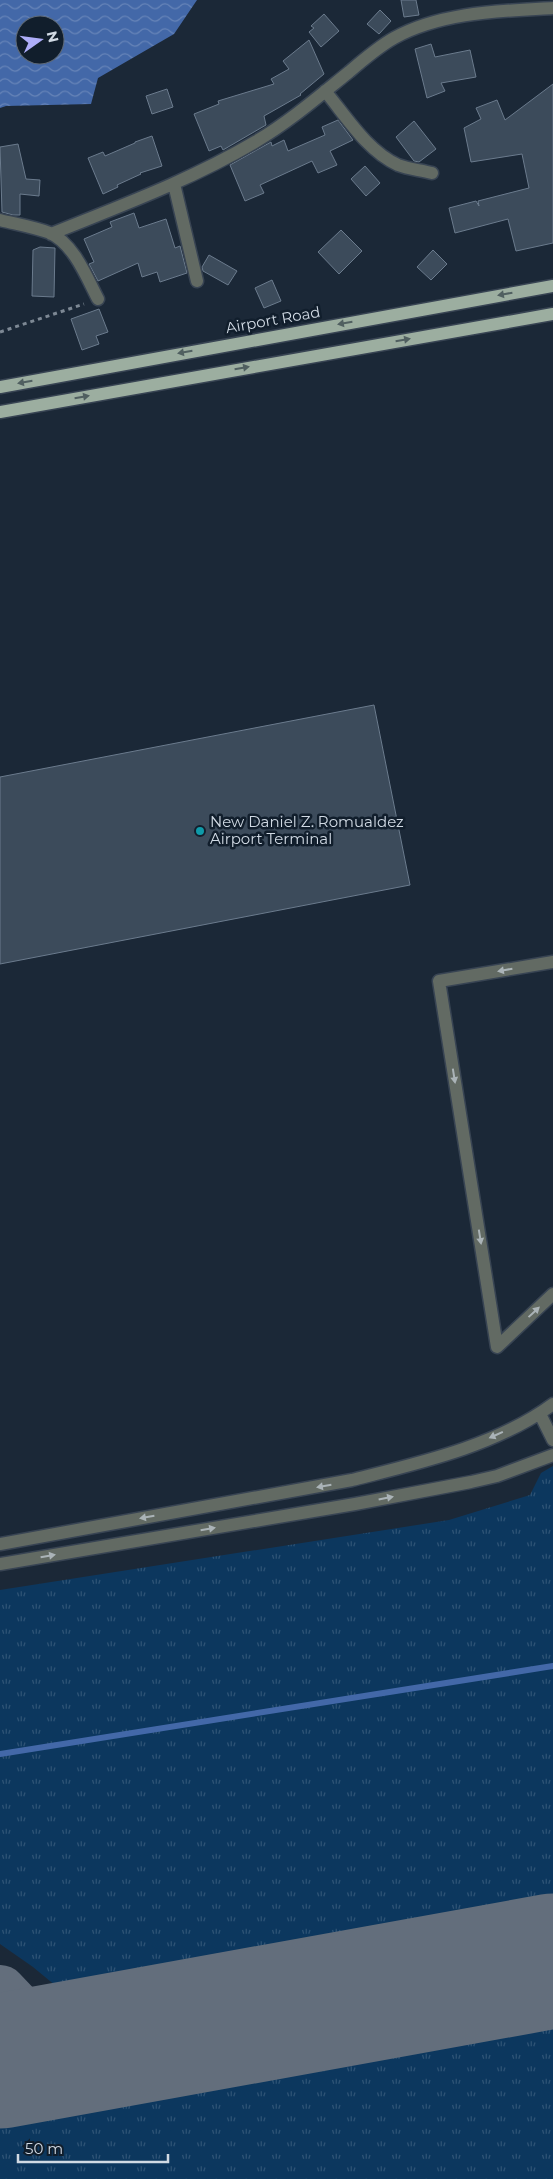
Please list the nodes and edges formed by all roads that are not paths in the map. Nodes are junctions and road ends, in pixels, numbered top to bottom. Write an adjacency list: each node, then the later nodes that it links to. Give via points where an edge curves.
1 (552, 0): 2 (street)
2 (553, 7): 3 (street, via 474,15 419,26 394,38)
3 (325, 91): 4 (street, via 361,136 380,153 398,165); 5 (street, via 292,119 256,142)
4 (432, 173)
5 (174, 184): 7 (street); 8 (street)
6 (0, 220): 7 (street)
7 (51, 234): 10 (street, via 67,247)
8 (197, 281)
9 (553, 286): 12 (main road, Airport Road, one-way to 12)
10 (98, 299)
11 (553, 314): 13 (main road, one-way to 11)
12 (0, 386)
13 (0, 412)
14 (553, 962): 15 (street, one-way to 15, via 439,982 497,1347)
15 (553, 1294)
16 (553, 1404): 17 (street)
17 (540, 1414): 18 (street); 20 (street, one-way to 20, via 458,1450)
18 (553, 1440)
19 (553, 1455): 21 (street, one-way to 19, via 497,1476)
20 (352, 1480): 21 (street); 22 (street, one-way to 22)
21 (355, 1504): 23 (street, one-way to 21)
22 (0, 1544)
23 (0, 1564)

